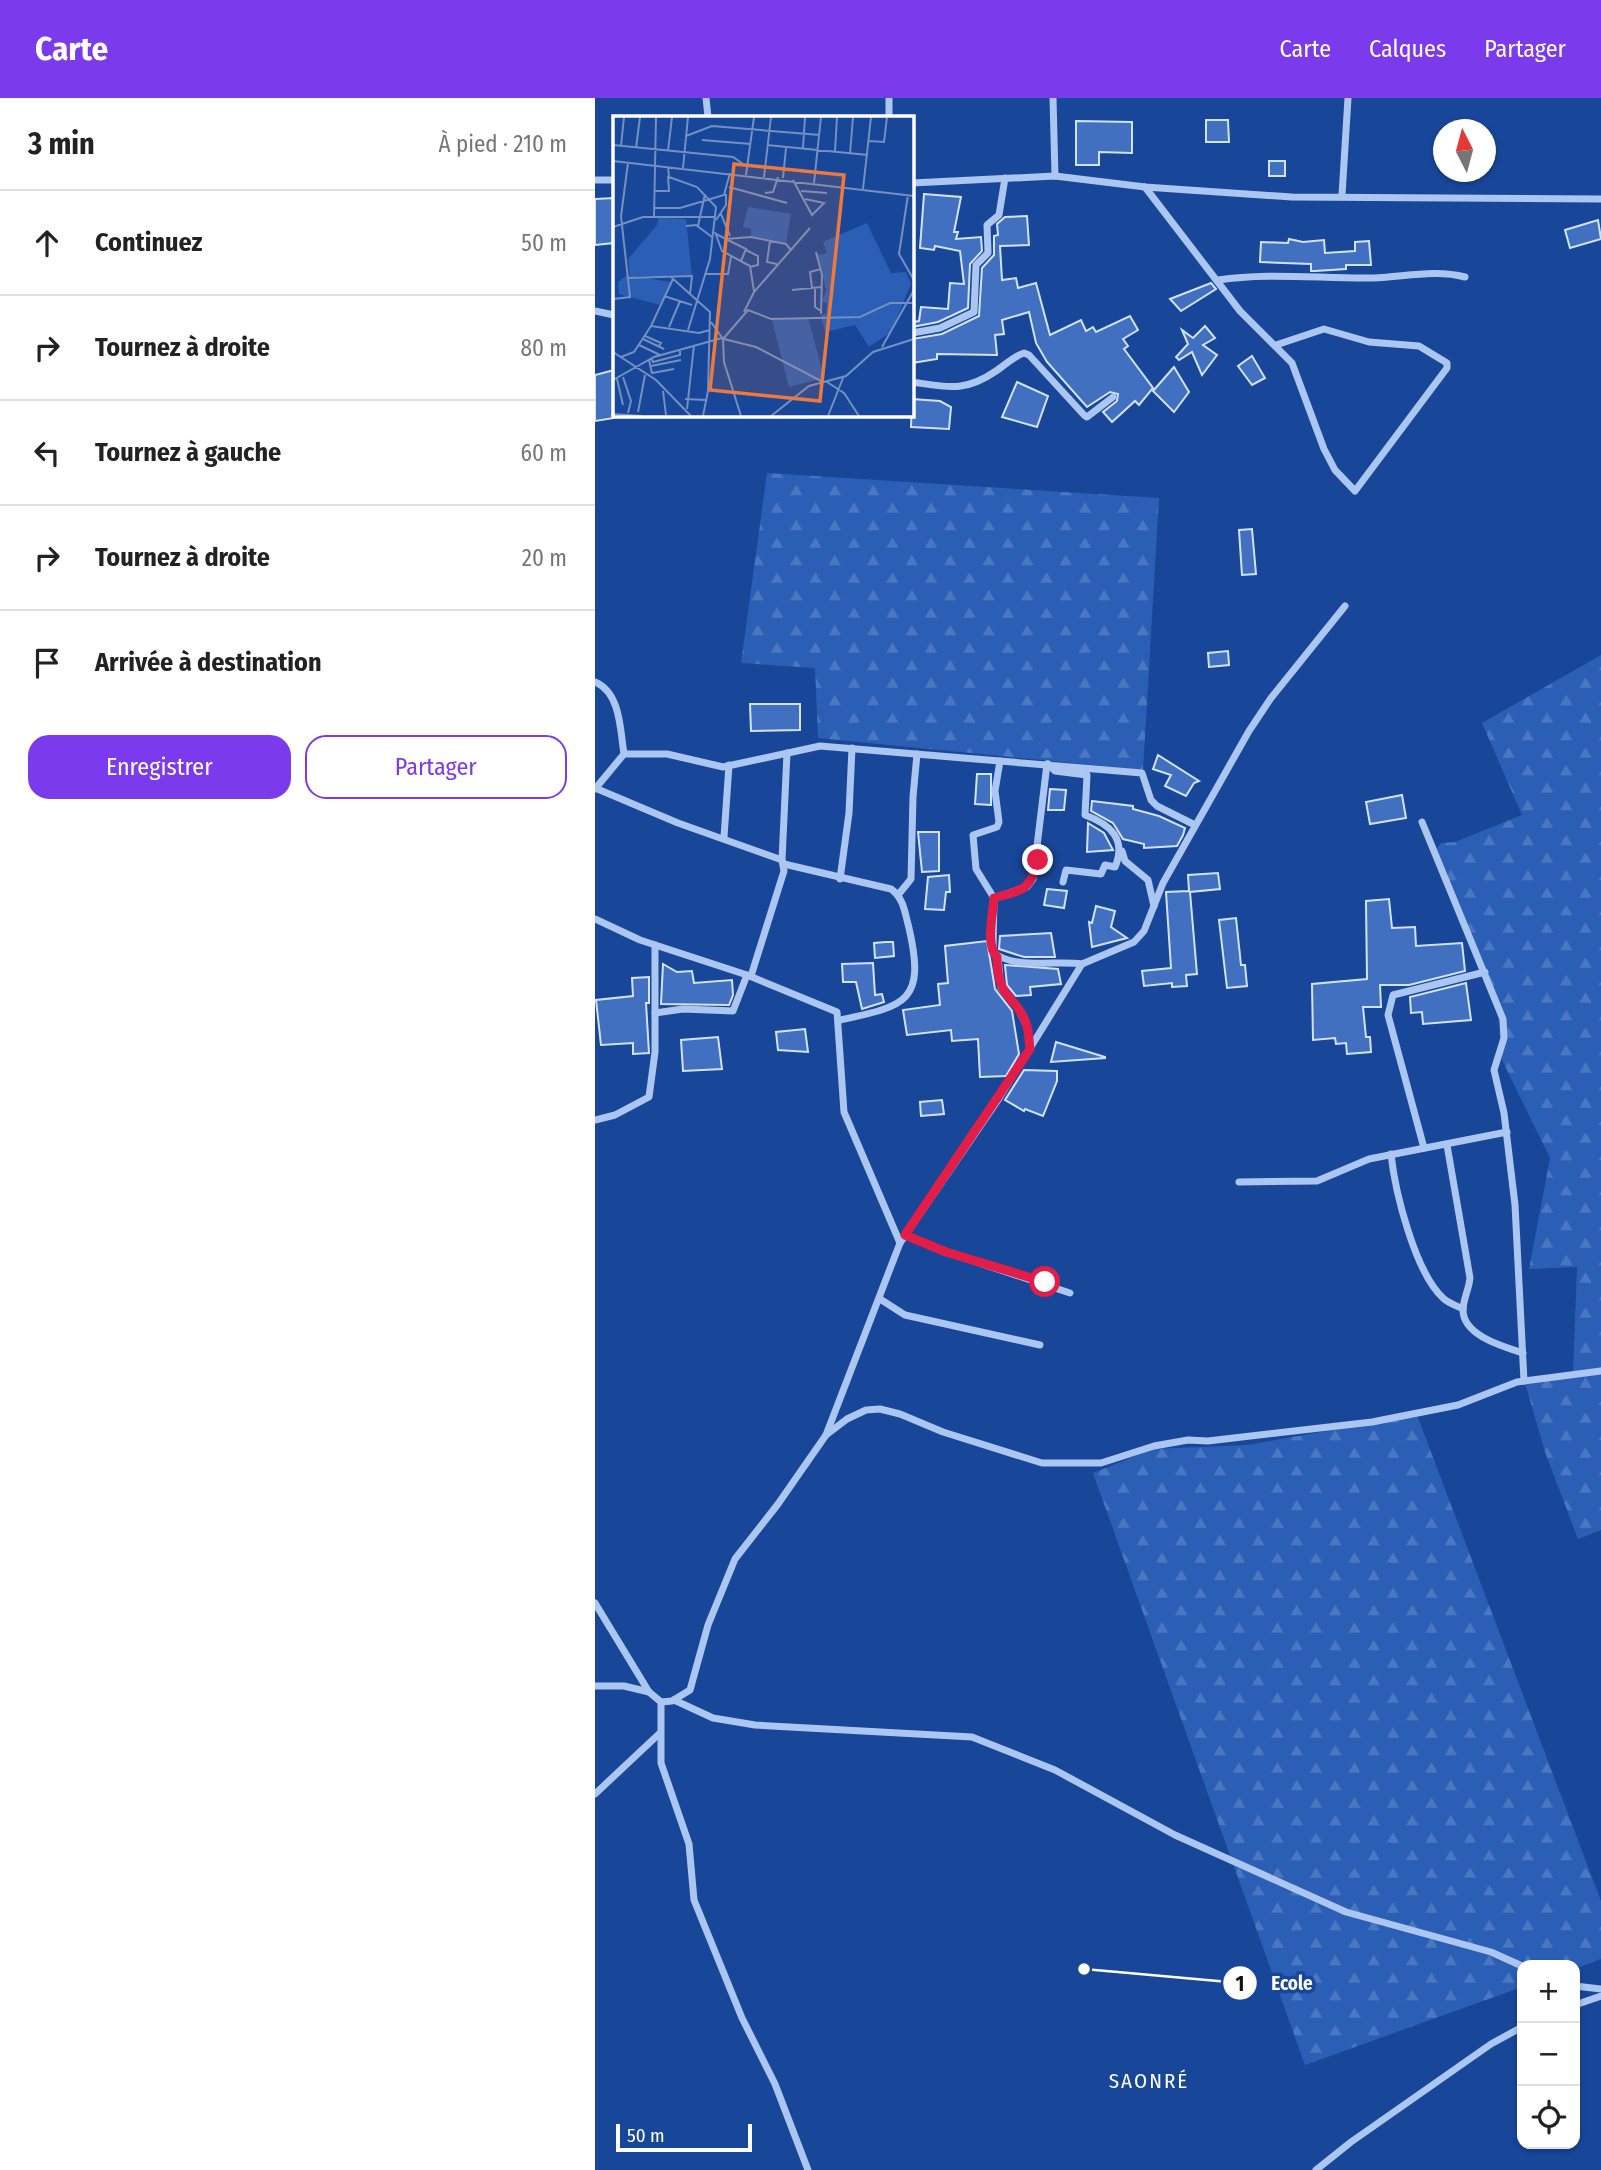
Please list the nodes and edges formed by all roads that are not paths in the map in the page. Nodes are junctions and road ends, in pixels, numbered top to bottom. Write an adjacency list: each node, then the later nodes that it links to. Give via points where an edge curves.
1 (698, 98): 5 (street)
2 (889, 98): 6 (street)
3 (1053, 98): 7 (street)
4 (1348, 98): 13 (street)
5 (707, 100)
6 (889, 116)
7 (1055, 176): 8 (street); 12 (street)
8 (1005, 178): 11 (street); 19 (street, via 999,215 987,225 988,253 976,265 974,312 940,328)
9 (595, 180): 10 (street)
10 (613, 180)
11 (913, 183)
12 (1145, 187): 13 (street, via 1292,197); 16 (street)
13 (1342, 195): 14 (street)
14 (1601, 199)
15 (1465, 277): 16 (street, via 1450,273)
16 (1218, 279): 20 (street, via 1240,311)
17 (595, 312): 18 (street)
18 (613, 315)
19 (913, 333)
20 (1276, 345): 20 (street, via 1324,329 1369,342 1419,346 1447,363 1355,491 1335,470 1292,363)
21 (913, 382): 22 (street, via 953,389 966,386 1024,353 1087,417)
22 (1113, 397)
23 (1345, 606): 34 (street, via 1271,698)
24 (595, 682): 27 (street, via 604,686 616,706)
25 (852, 748): 26 (street, via 820,746); 28 (street); 38 (street)
26 (787, 752): 31 (street); 37 (street)
27 (624, 754): 31 (street, via 667,754); 32 (street)
28 (917, 754): 29 (street); 40 (street, via 911,878)
29 (1000, 761): 30 (street); 41 (street, via 995,790 999,822 997,827 973,835 976,869)
30 (1047, 764): 34 (street, via 1142,773 1157,806); 36 (street, via 1055,771 1087,775 1085,815 1105,822); 41 (street, via 1033,880 1027,887)
31 (729, 765): 35 (street)
32 (595, 788): 35 (street)
33 (1422, 822): 47 (street)
34 (1195, 825): 42 (street)
35 (724, 837): 37 (street)
36 (1120, 847): 39 (street, via 1115,867 1105,865 1101,874 1066,870); 42 (street, via 1125,862 1148,880)
37 (783, 862): 38 (street); 48 (street, via 772,913)
38 (840, 879): 40 (street)
39 (1063, 882)
40 (898, 895): 50 (street, via 915,956 911,992 888,1010)
41 (994, 898): 45 (street, via 992,942)
42 (1154, 906): 46 (street, via 1134,942)
43 (595, 919): 44 (street)
44 (655, 946): 48 (street); 49 (street)
45 (997, 957): 46 (street, via 1034,964); 51 (street, via 1001,988 1018,1008)
46 (1081, 964): 51 (street)
47 (1485, 972): 53 (street, via 1503,1018 1504,1038 1494,1070); 55 (street, via 1393,995 1389,1003 1388,1015)
48 (749, 975): 49 (street, via 733,1011); 50 (street, via 829,1007)
49 (655, 1013): 52 (street, via 649,1097)
50 (840, 1020): 59 (street, via 844,1112)
51 (1030, 1049): 58 (street)
52 (595, 1120)
53 (1507, 1132): 54 (street); 64 (street)
54 (1447, 1145): 55 (street); 62 (street, via 1470,1278)
55 (1424, 1148): 56 (street)
56 (1391, 1154): 57 (street, via 1317,1181); 62 (street, via 1394,1188 1413,1244 1444,1299)
57 (1239, 1182)
58 (905, 1235): 59 (street); 60 (street)
59 (900, 1243): 61 (street)
60 (1070, 1293)
61 (880, 1299): 63 (street, via 905,1315); 67 (street)
62 (1463, 1309): 64 (street, via 1468,1323 1483,1336)
63 (1040, 1345)
64 (1523, 1353): 66 (street)
65 (1601, 1371): 66 (street)
66 (1524, 1381): 67 (street, via 1438,1409 1320,1429 1188,1440 1090,1464 1042,1463 880,1409 866,1410)
67 (825, 1435): 71 (street, via 735,1559 708,1625 695,1682 685,1696)
68 (595, 1603): 70 (street)
69 (595, 1686): 70 (street)
70 (649, 1692): 72 (street)
71 (674, 1700): 72 (street); 75 (street, via 713,1718 755,1725 972,1737 1055,1770 1175,1835 1346,1912 1491,1952)
72 (661, 1702): 73 (street)
73 (660, 1733): 74 (street); 81 (street, via 661,1763 689,1844 694,1900)
74 (595, 1794)
75 (1517, 1964)
76 (1580, 1987): 77 (street)
77 (1601, 1989)
78 (1601, 1996): 79 (street)
79 (1580, 2002)
80 (1517, 2029): 82 (street)
81 (808, 2170)
82 (1316, 2170)

